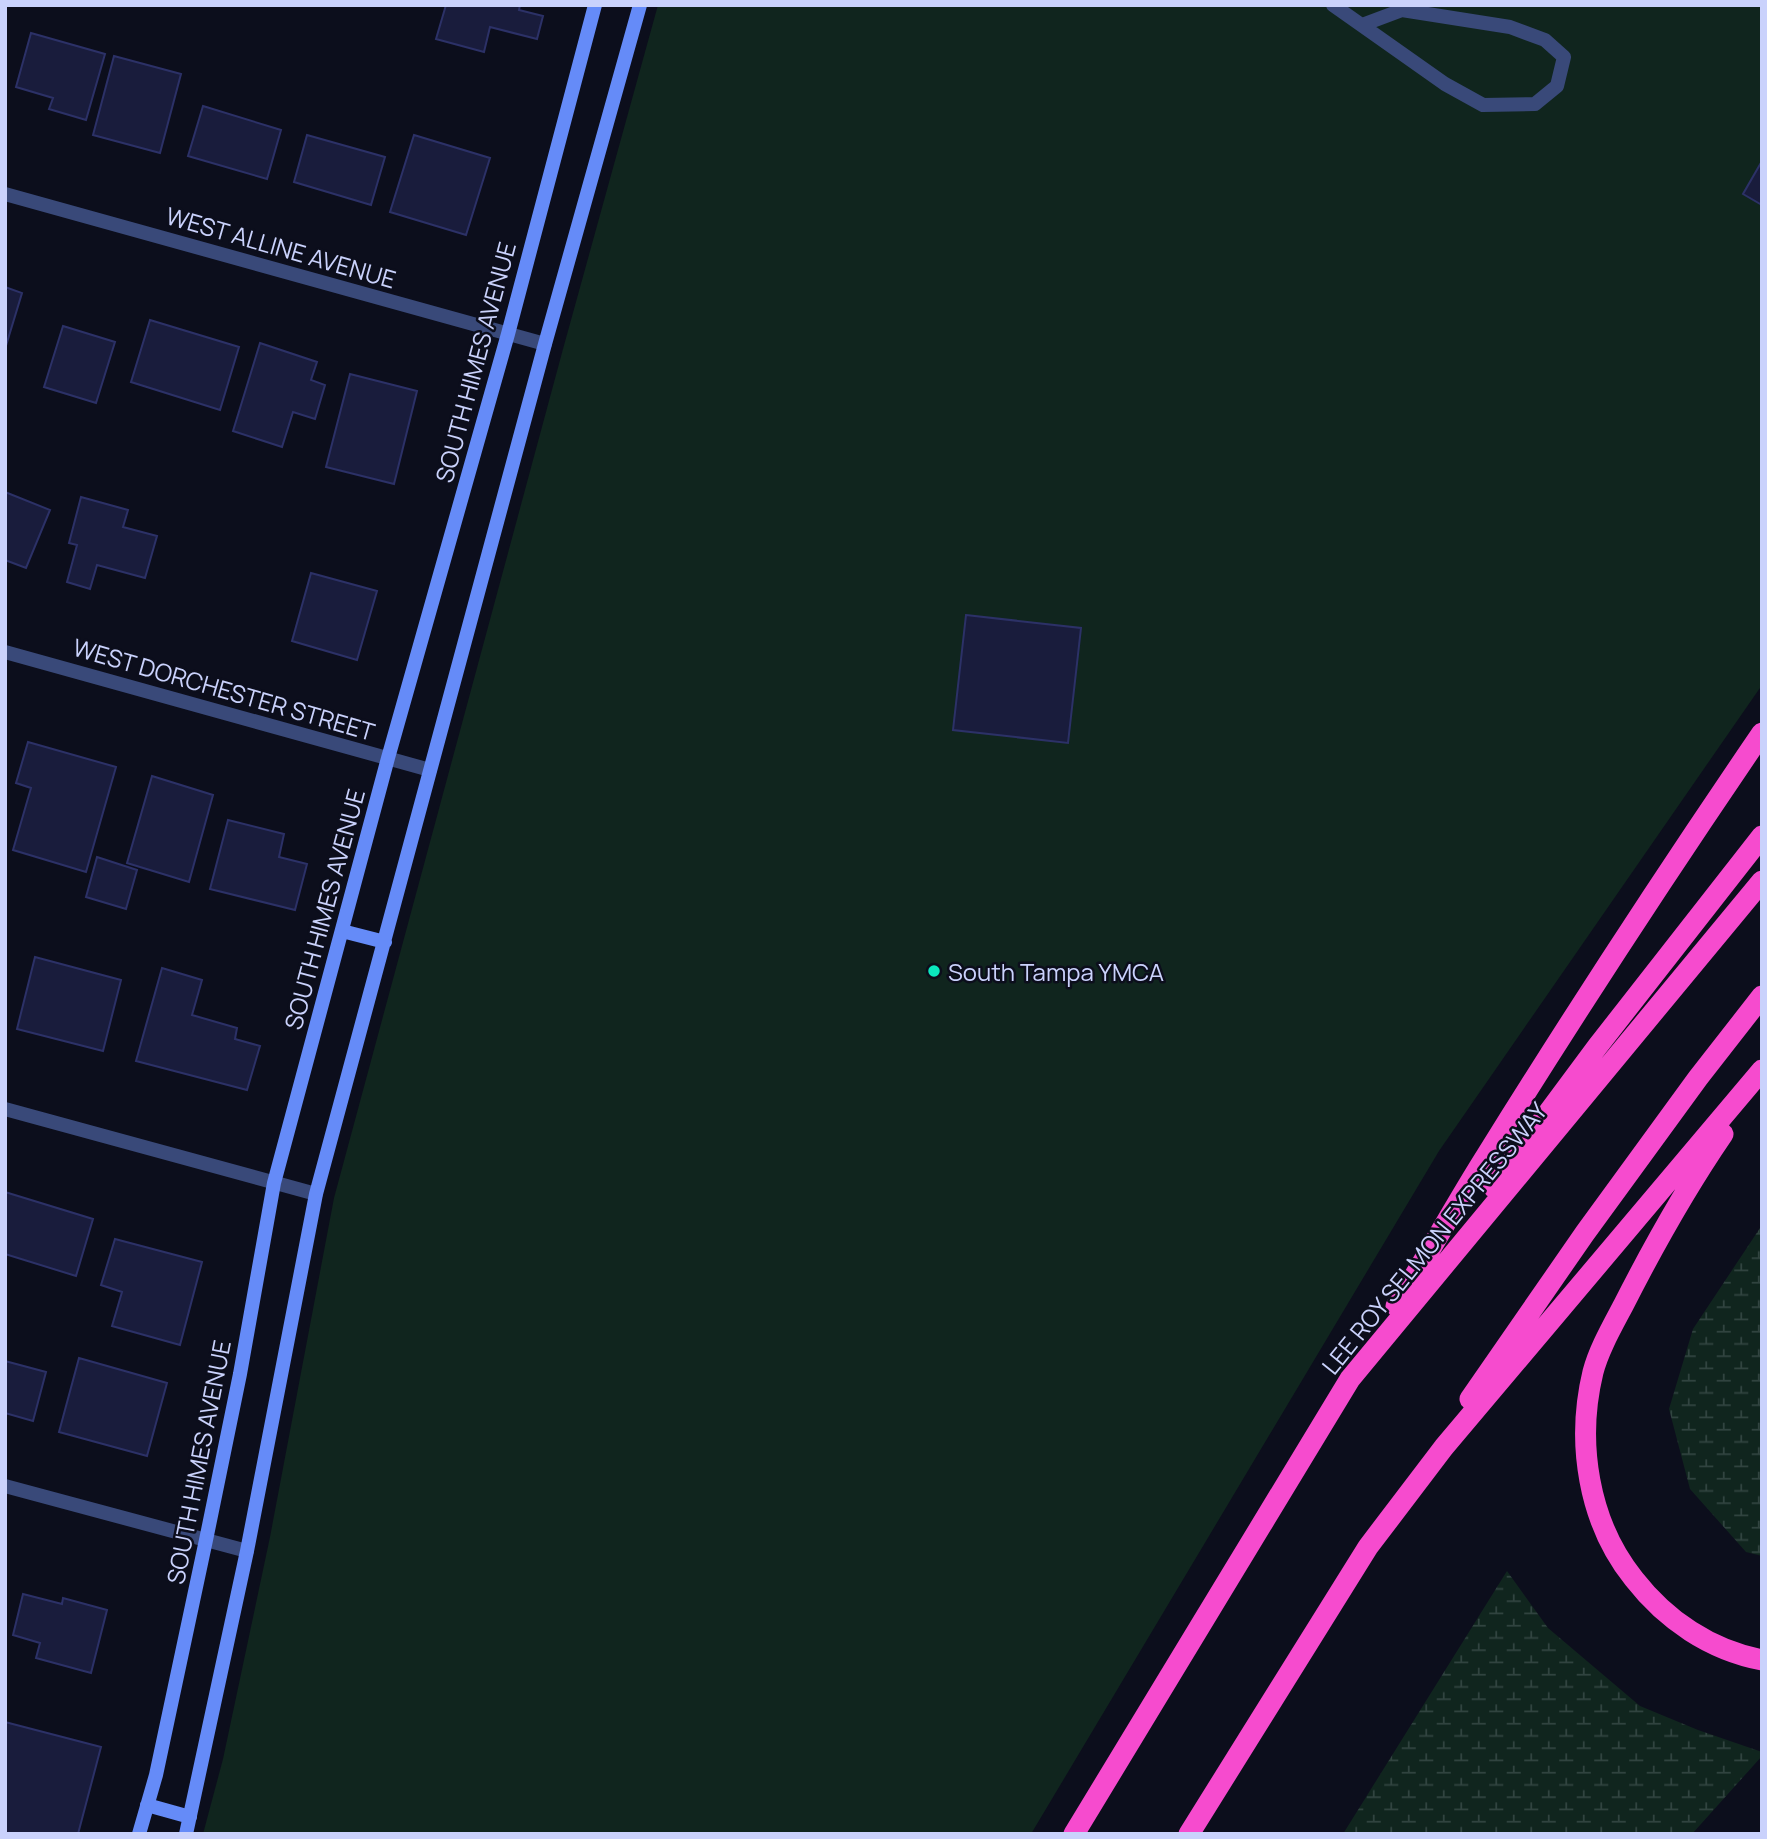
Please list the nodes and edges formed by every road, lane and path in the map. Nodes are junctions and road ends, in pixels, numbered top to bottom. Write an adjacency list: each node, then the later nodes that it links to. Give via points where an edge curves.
1 (595, 5): 6 (street, SOUTH HIMES AVENUE)
2 (640, 5): 7 (street)
3 (1333, 5): 4 (street)
4 (1362, 25): 4 (street, via 1483,105 1535,104 1557,86 1564,57 1545,40 1510,27 1402,10)
5 (5, 194): 6 (street, WEST ALLINE AVENUE)
6 (508, 334): 7 (street, WEST ALLINE AVENUE); 10 (street, SOUTH HIMES AVENUE)
7 (545, 344): 11 (street)
8 (5, 652): 10 (street, WEST DORCHESTER STREET)
9 (1762, 733): 22 (highway, via 1617,947)
10 (388, 758): 11 (street, WEST DORCHESTER STREET); 14 (street, SOUTH HIMES AVENUE)
11 (430, 770): 15 (street)
12 (1762, 836): 22 (highway, via 1597,1047)
13 (1762, 881): 22 (highway, LEE ROY SELMON EXPRESSWAY)
14 (342, 930): 15 (street); 20 (street, SOUTH HIMES AVENUE)
15 (385, 942): 21 (street)
16 (1762, 996): 23 (highway, via 1585,1233 1475,1390)
17 (1762, 1070): 23 (highway)
18 (1762, 1077): 27 (highway, via 1685,1193 1614,1324 1594,1368 1586,1433 1587,1466 1604,1529 1640,1587 1703,1640)
19 (5, 1109): 20 (street)
20 (274, 1183): 21 (street); 25 (street, SOUTH HIMES AVENUE)
21 (316, 1194): 26 (street)
22 (1350, 1379): 32 (highway, LEE ROY SELMON EXPRESSWAY)
23 (1444, 1447): 33 (highway, via 1368,1546)
24 (5, 1486): 25 (street)
25 (206, 1540): 26 (street); 28 (street, SOUTH HIMES AVENUE)
26 (247, 1551): 29 (street)
27 (1762, 1660)
28 (148, 1805): 29 (street); 30 (street, SOUTH HIMES AVENUE)
29 (190, 1817): 31 (street)
30 (139, 1834)
31 (186, 1834)
32 (1074, 1834)
33 (1189, 1834)

